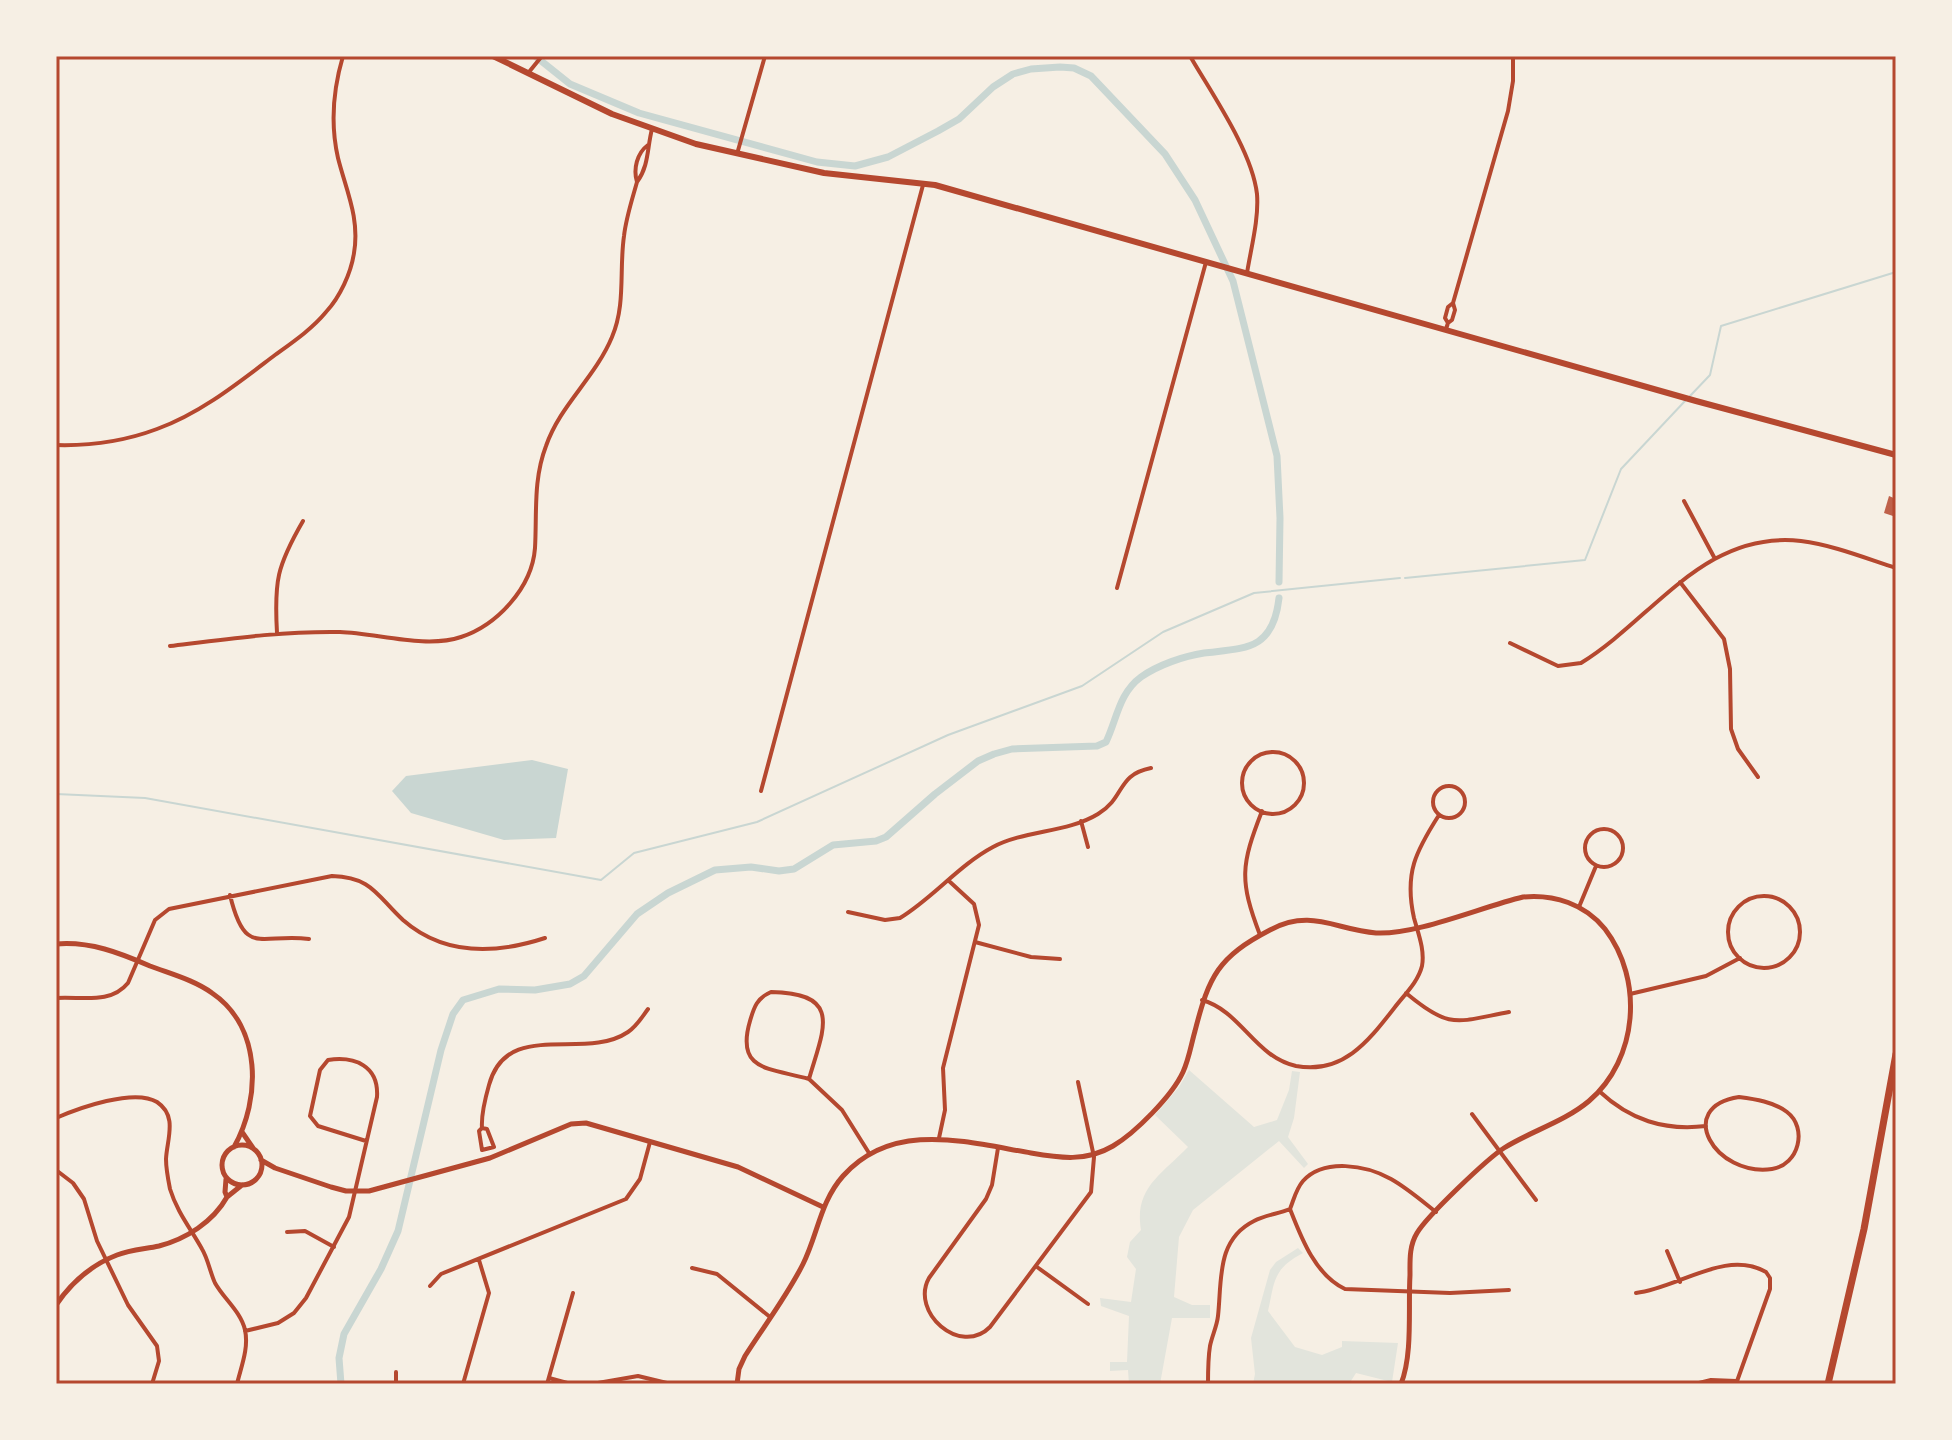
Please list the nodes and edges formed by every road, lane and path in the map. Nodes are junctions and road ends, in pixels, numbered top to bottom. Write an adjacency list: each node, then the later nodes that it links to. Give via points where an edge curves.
1 (343, 56): 16 (street, via 333,126 356,236 349,272 327,312 244,379 188,415 132,437)
2 (493, 56): 7 (main road)
3 (542, 56): 7 (street)
4 (765, 56): 10 (street)
5 (1190, 56): 14 (street, via 1255,181 1256,217)
6 (1513, 56): 15 (street, via 1508,111)
7 (529, 72): 8 (main road)
8 (652, 129): 9 (street); 10 (main road)
9 (648, 145): 11 (street); 11 (street, via 636,166)
10 (737, 154): 12 (main road, via 824,173)
11 (637, 182): 24 (street, via 624,237 621,306 613,336 546,446 535,496 535,551 514,600 481,628 435,642 342,632)
12 (924, 183): 13 (main road); 29 (street)
13 (1206, 262): 14 (main road); 23 (street)
14 (1247, 273): 15 (main road)
15 (1447, 326): 17 (main road)
16 (56, 445)
17 (1896, 455)
18 (1684, 501): 20 (street)
19 (303, 521): 24 (street, via 278,570)
20 (1714, 557): 21 (street, via 1745,545 1791,540); 22 (street)
21 (1896, 568)
22 (1680, 582): 25 (street, via 1574,665 1558,666); 28 (street, via 1724,639 1731,729)
23 (1117, 588)
24 (277, 633): 26 (street)
25 (1510, 643)
26 (170, 646)
27 (1151, 768): 32 (street, via 1134,771 1107,808)
28 (1758, 777)
29 (761, 791)
30 (1262, 811): 30 (street, via 1245,800 1247,766 1264,752 1290,757 1304,774 1300,797 1283,813); 40 (street, via 1244,874)
31 (1439, 815): 31 (street, via 1433,801 1437,791 1457,788 1465,801 1463,811 1449,818); 39 (street, via 1411,868)
32 (1081, 821): 33 (street); 35 (street, via 997,845)
33 (1088, 847)
34 (1596, 866): 34 (street, via 1586,855 1586,840 1591,833 1610,829 1622,842 1621,856 1616,863); 37 (street)
35 (949, 881): 38 (street, via 900,918); 43 (street, via 978,910)
36 (230, 895): 41 (street, via 347,876 369,884 403,920 444,944 485,951); 42 (street, via 246,935 270,941); 47 (street, via 163,912)
37 (1579, 907): 39 (street, via 1553,898 1523,897); 49 (street, via 1611,938)
38 (848, 912)
39 (1417, 927): 40 (street, via 1375,933 1306,920); 48 (street, via 1423,963)
40 (1260, 935): 51 (street, via 1223,962)
41 (545, 938)
42 (309, 939)
43 (975, 942): 46 (street); 63 (street, via 943,1068 945,1110)
44 (56, 944): 47 (street, via 97,946)
45 (1740, 958): 45 (street, via 1728,929 1743,902 1774,897 1792,908 1800,939 1789,958 1770,967); 49 (street, via 1706,976)
46 (1060, 959)
47 (137, 961): 50 (street, via 128,983 113,996); 62 (street, via 212,992 238,1019 252,1059)
48 (1406, 993): 51 (street, via 1355,1053 1319,1067 1278,1059 1222,1008); 53 (street, via 1432,1014 1451,1021)
49 (1630, 994): 57 (street, via 1621,1059)
50 (56, 998)
51 (1202, 1000): 72 (street, via 1188,1058 1172,1089 1127,1136)
52 (648, 1009): 61 (street, via 638,1024 615,1038 508,1053 491,1077)
53 (1509, 1012)
54 (1896, 1054): 118 (highway)
55 (809, 1079): 55 (street, via 760,1065 746,1051 755,1004 771,992 808,999 823,1012); 71 (street, via 842,1110)
56 (1078, 1082): 72 (street)
57 (1599, 1091): 60 (street, via 1649,1123); 70 (street, via 1575,1111)
58 (1472, 1114): 70 (street)
59 (56, 1118): 87 (street, via 99,1103 140,1097 162,1106 170,1121 168,1181)
60 (1706, 1126): 60 (street, via 1714,1107 1726,1099 1748,1098 1789,1113 1798,1130 1798,1146 1782,1166 1761,1169 1716,1152)
61 (482, 1128): 69 (street, via 482,1150); 69 (street, via 494,1147)
62 (242, 1132): 66 (street); 68 (street)
63 (939, 1138): 67 (street); 71 (street, via 901,1141)
64 (651, 1140): 73 (street, via 571,1124); 83 (street, via 738,1167); 91 (street, via 640,1179 626,1199)
65 (366, 1141): 65 (street, via 378,1088 371,1071 349,1059 328,1060 310,1116 318,1126); 80 (street)
66 (234, 1147): 68 (street); 78 (street, via 222,1161)
67 (998, 1148): 72 (street); 92 (street, via 986,1199 923,1292 930,1314 964,1338 978,1335)
68 (253, 1149): 74 (street)
69 (488, 1150): 73 (street)
70 (1499, 1151): 82 (street); 85 (street)
71 (869, 1153): 83 (street, via 843,1176)
72 (1094, 1157): 92 (street, via 1088,1199)
73 (490, 1158): 80 (street)
74 (261, 1160): 75 (street); 77 (street)
75 (275, 1168): 77 (street); 80 (street)
76 (56, 1170): 90 (street, via 84,1199)
77 (258, 1177): 79 (street)
78 (226, 1178): 79 (street); 81 (street)
79 (242, 1185): 81 (street)
80 (354, 1192): 88 (street)
81 (227, 1197): 87 (street)
82 (1536, 1200)
83 (823, 1207): 102 (street, via 803,1264)
84 (1290, 1209): 85 (street, via 1310,1175 1339,1166 1392,1179); 98 (street, via 1297,1230 1332,1282 1352,1291); 115 (street, via 1252,1222 1228,1245)
85 (1436, 1212): 98 (street, via 1412,1244)
86 (287, 1232): 88 (street, via 305,1231)
87 (191, 1233): 90 (street); 103 (street)
88 (334, 1247): 103 (street, via 294,1313)
89 (1667, 1251): 94 (street)
90 (106, 1260): 101 (street, via 79,1278); 107 (street, via 128,1305 157,1346)
91 (479, 1260): 95 (street, via 441,1274); 110 (street, via 489,1293)
92 (1037, 1267): 100 (street)
93 (692, 1268): 102 (street, via 717,1274)
94 (1680, 1282): 99 (street); 106 (street, via 1732,1265 1760,1268 1770,1278)
95 (430, 1286)
96 (1509, 1290): 98 (street)
97 (573, 1293): 105 (street)
98 (1409, 1293): 116 (street)
99 (1636, 1293)
100 (1088, 1304)
101 (56, 1305)
102 (770, 1317): 114 (street, via 742,1362)
103 (245, 1331): 108 (street)
104 (396, 1372): 109 (street)
105 (548, 1381): 111 (street)
106 (1736, 1382): 117 (street)
107 (152, 1384)
108 (237, 1384)
109 (396, 1384)
110 (463, 1384)
111 (571, 1384)
112 (592, 1384): 113 (street, via 638,1376)
113 (671, 1384)
114 (737, 1384)
115 (1208, 1384)
116 (1401, 1384)
117 (1695, 1384)
118 (1828, 1384)

